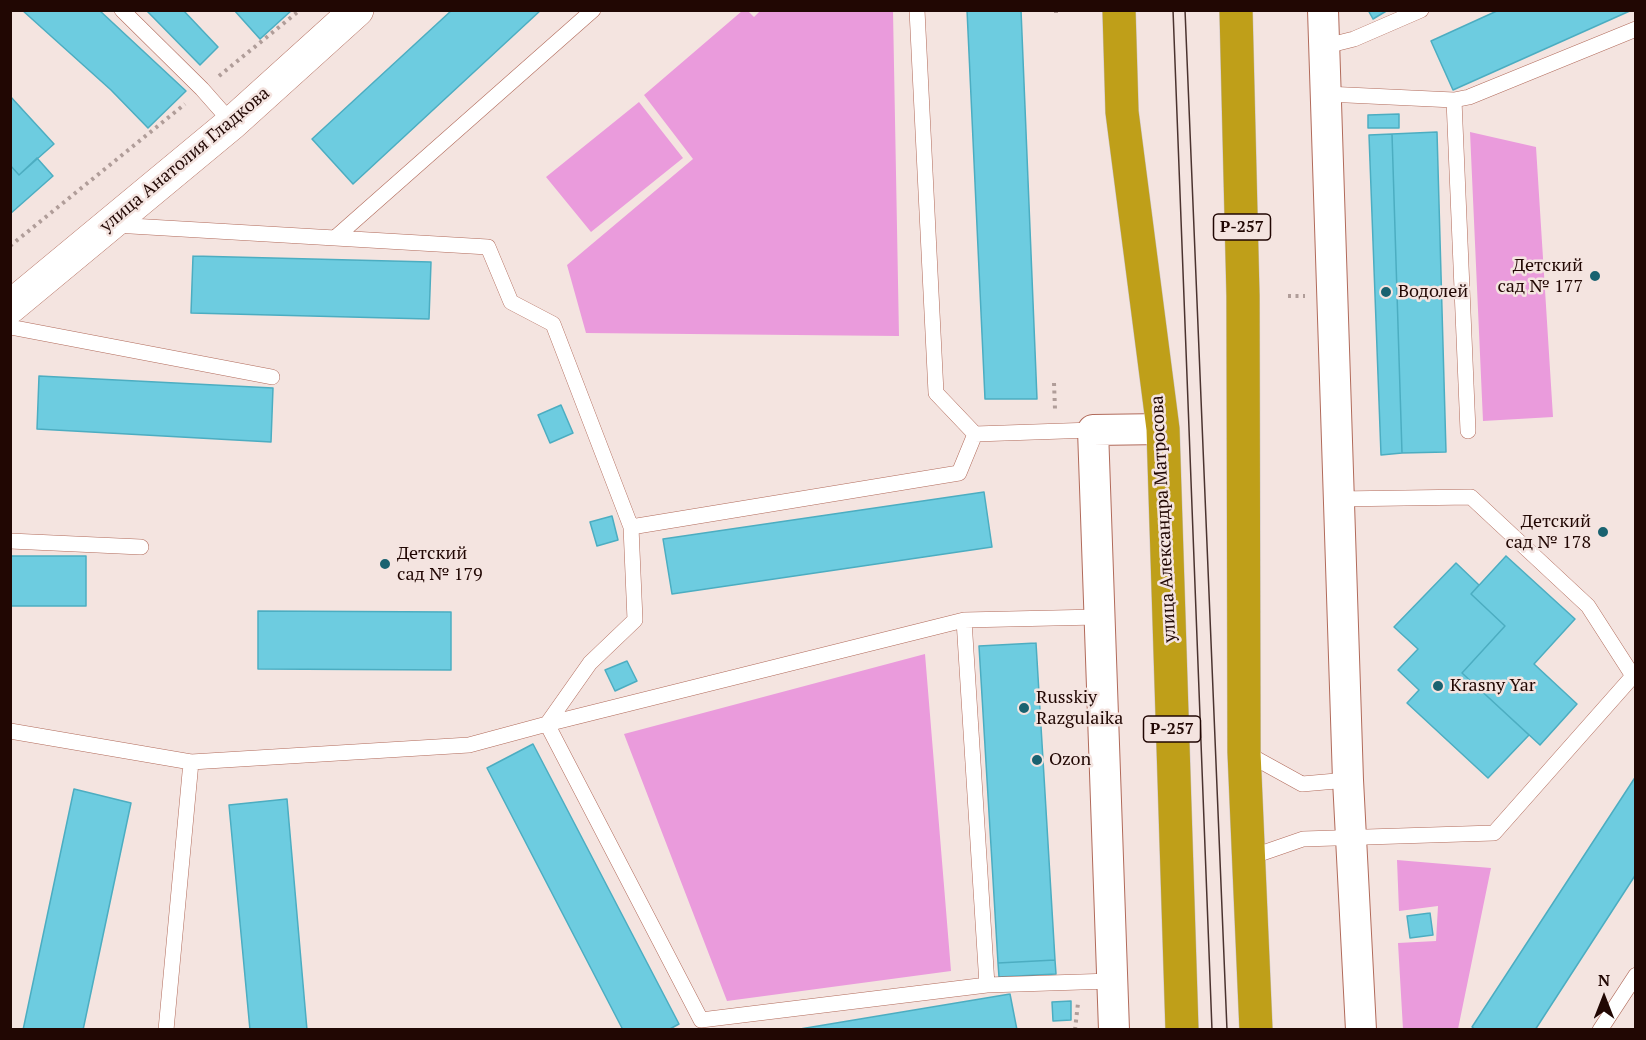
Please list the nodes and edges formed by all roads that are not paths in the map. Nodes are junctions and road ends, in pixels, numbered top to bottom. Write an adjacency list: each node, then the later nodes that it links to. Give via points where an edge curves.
1 (122, 10): 13 (lane)
2 (357, 10): 13 (main road, улица Анатолия Гладкова)
3 (593, 10): 15 (lane)
4 (917, 10): 22 (lane, via 936,393)
5 (1119, 10): 19 (highway, улица Александра Матросова / Р-257, via 1122,112)
6 (1236, 10): 31 (highway, Р-257, via 1243,296)
7 (1323, 10): 10 (street)
8 (1420, 10): 10 (lane, via 1354,39)
9 (1635, 29): 12 (lane)
10 (1326, 46): 11 (street)
11 (1326, 94): 12 (lane); 23 (street)
12 (1454, 100): 21 (lane)
13 (232, 123): 14 (main road, улица Анатолия Гладкова)
14 (108, 225): 15 (lane); 16 (main road, улица Анатолия Гладкова)
15 (336, 237): 24 (lane, via 488,247 511,302 553,324)
16 (10, 307)
17 (10, 327): 18 (lane)
18 (272, 377)
19 (1163, 429): 20 (street); 41 (highway, улица Александра Матросова / Р-257)
20 (1093, 430): 22 (lane); 27 (street)
21 (1468, 431)
22 (975, 434): 24 (lane, via 959,473)
23 (1338, 499): 33 (street); 34 (lane, via 1471,497 1588,606 1633,676 1494,833)
24 (631, 527): 29 (lane, via 635,620 590,663)
25 (10, 541): 26 (lane)
26 (141, 547)
27 (1098, 617): 28 (lane); 37 (street)
28 (964, 620): 29 (lane); 38 (lane)
29 (547, 724): 32 (lane, via 469,744); 38 (lane, via 701,1020)
30 (10, 731): 32 (lane)
31 (1244, 752): 33 (lane, via 1302,784); 35 (highway, Р-257)
32 (191, 762): 39 (lane)
33 (1348, 780): 34 (street)
34 (1351, 836): 35 (lane, via 1303,839); 43 (street)
35 (1248, 858): 42 (highway, Р-257)
36 (1635, 975): 44 (lane)
37 (1112, 981): 38 (lane); 40 (street)
38 (987, 985)
39 (166, 1029)
40 (1114, 1029)
41 (1182, 1029)
42 (1256, 1029)
43 (1361, 1029)
44 (1600, 1029)

